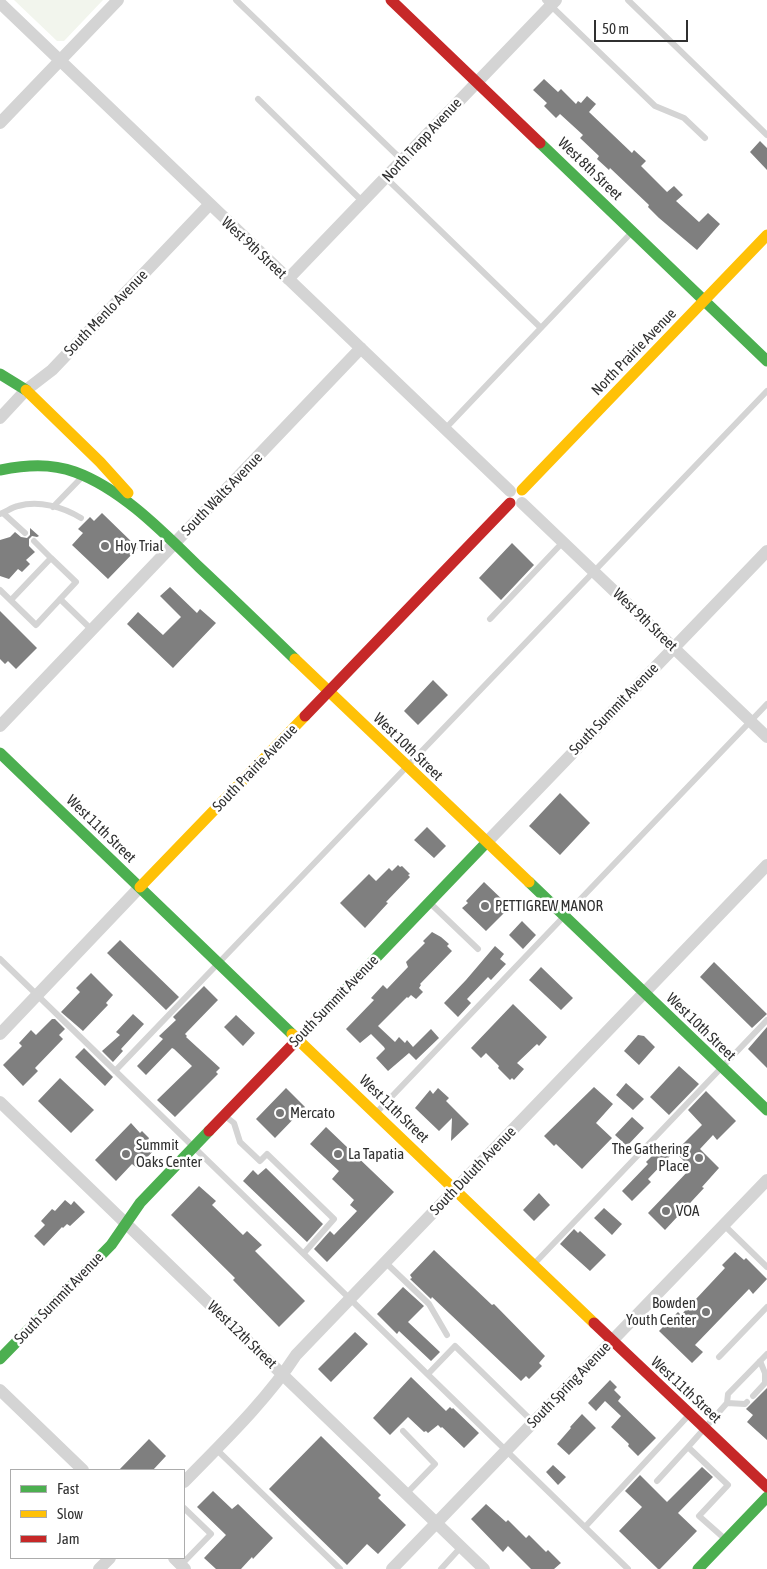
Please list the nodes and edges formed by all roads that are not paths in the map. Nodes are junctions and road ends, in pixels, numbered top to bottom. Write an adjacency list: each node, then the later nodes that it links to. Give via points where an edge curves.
1 (118, 0): 7 (street)
2 (236, 0): 13 (lane)
3 (391, 0): 8 (main road, West 8th Street)
4 (628, 0): 11 (lane)
5 (550, 2): 8 (street, North Trapp Avenue); 12 (lane, via 656,106 684,118)
6 (0, 3): 7 (street, West 9th Street)
7 (60, 61): 10 (street); 16 (street, West 9th Street)
8 (476, 82): 13 (street, North Trapp Avenue); 17 (main road, West 8th Street)
9 (258, 99): 15 (lane)
10 (0, 123)
11 (767, 135)
12 (705, 138)
13 (403, 161): 14 (street, North Trapp Avenue)
14 (386, 178): 15 (street, North Trapp Avenue); 21 (lane)
15 (363, 202): 19 (street, North Trapp Avenue)
16 (209, 205): 19 (street, West 9th Street); 25 (street, South Menlo Avenue, via 52,370)
17 (633, 231): 20 (main road, West 8th Street); 21 (lane)
18 (767, 235): 20 (main road, North Prairie Avenue)
19 (288, 279): 22 (street, West 9th Street)
20 (704, 300): 23 (main road, West 8th Street); 31 (main road, North Prairie Avenue)
21 (541, 328): 28 (lane)
22 (360, 348): 28 (street, West 9th Street); 38 (street, South Walts Avenue)
23 (767, 361)
24 (0, 374): 25 (main road)
25 (26, 390): 27 (street, South Menlo Avenue); 38 (main road, via 100,462)
26 (767, 391): 41 (lane)
27 (0, 418)
28 (445, 429): 31 (street, West 9th Street)
29 (0, 470): 30 (main road, West 10th Street, via 23,464 53,465)
30 (84, 475): 32 (lane); 38 (main road, West 10th Street, via 126,502)
31 (516, 497): 37 (street, West 9th Street); 48 (main road, South Prairie Avenue)
32 (53, 507): 33 (lane, via 39,504 18,506); 34 (lane)
33 (2, 514): 35 (lane)
34 (81, 518)
35 (25, 533)
36 (34, 541): 40 (lane)
37 (564, 542): 41 (street, West 9th Street); 45 (lane)
38 (174, 544): 46 (street, South Walts Avenue); 48 (main road, West 10th Street)
39 (767, 551): 47 (street, South Summit Avenue)
40 (51, 558): 43 (lane, via 76,582); 44 (lane)
41 (594, 571): 47 (street, West 9th Street); 54 (lane)
42 (0, 590): 44 (lane)
43 (60, 599): 44 (lane, via 36,624); 46 (lane)
44 (10, 600)
45 (490, 619)
46 (92, 630): 51 (street, South Walts Avenue)
47 (673, 647): 50 (street, West 9th Street); 55 (street, South Summit Avenue)
48 (329, 692): 54 (main road, West 10th Street); 57 (main road, South Prairie Avenue)
49 (767, 704): 50 (lane)
50 (751, 721): 52 (street, West 9th Street); 59 (lane)
51 (0, 726)
52 (767, 737)
53 (0, 753): 57 (main road, West 11th Street)
54 (407, 766): 55 (main road, West 10th Street); 62 (lane)
55 (486, 843): 58 (main road, South Summit Avenue); 59 (main road, West 10th Street)
56 (767, 865): 63 (street, South Duluth Avenue)
57 (140, 887): 62 (main road, West 11th Street); 64 (street, South Prairie Avenue)
58 (429, 902): 60 (lane); 67 (main road, South Summit Avenue)
59 (564, 916): 63 (main road, West 10th Street); 72 (lane)
60 (478, 949)
61 (0, 959): 64 (lane)
62 (218, 962): 67 (main road, West 11th Street); 69 (lane)
63 (644, 993): 68 (main road, West 10th Street); 76 (street, South Duluth Avenue)
64 (37, 995): 66 (street, South Prairie Avenue); 69 (lane)
65 (767, 1020): 68 (lane)
66 (0, 1034)
67 (298, 1038): 72 (main road, West 11th Street); 73 (main road, South Summit Avenue)
68 (722, 1067): 71 (main road, West 10th Street); 81 (lane)
69 (115, 1071): 74 (lane)
70 (0, 1102): 77 (street, West 12th Street)
71 (767, 1110)
72 (376, 1113): 76 (main road, West 11th Street)
73 (224, 1114): 74 (main road, South Summit Avenue); 79 (lane, via 234,1123 240,1142 260,1162 268,1154 334,1219)
74 (194, 1146): 77 (main road, South Summit Avenue, via 140,1203); 79 (lane)
75 (767, 1180): 78 (street, South Spring Avenue)
76 (455, 1189): 80 (street, South Duluth Avenue); 81 (main road, West 11th Street)
77 (126, 1223): 89 (main road, South Summit Avenue, via 111,1245); 92 (street, West 12th Street)
78 (724, 1225): 82 (lane); 86 (street, South Spring Avenue)
79 (304, 1253): 83 (lane)
80 (385, 1262): 83 (street, South Duluth Avenue); 85 (lane, via 429,1304)
81 (534, 1265): 86 (main road, West 11th Street)
82 (767, 1268)
83 (350, 1298): 91 (lane); 92 (street, South Duluth Avenue, via 296,1355)
84 (767, 1307): 88 (lane)
85 (447, 1335)
86 (612, 1341): 97 (main road, West 11th Street); 98 (street, South Spring Avenue)
87 (767, 1354): 90 (lane)
88 (719, 1357)
89 (0, 1359)
90 (760, 1361): 94 (lane, via 765,1383); 96 (lane, via 728,1394)
91 (428, 1374): 98 (lane, via 455,1346); 103 (lane)
92 (283, 1375): 102 (street, South Duluth Avenue); 108 (street, West 12th Street)
93 (0, 1390): 104 (street)
94 (753, 1396)
95 (748, 1402): 96 (lane)
96 (727, 1403): 99 (lane)
97 (690, 1414): 99 (main road, West 11th Street); 112 (lane)
98 (533, 1422): 103 (street, South Spring Avenue)
99 (704, 1427): 101 (lane); 107 (main road, West 11th Street)
100 (403, 1431): 108 (lane, via 435,1464)
101 (688, 1447): 106 (lane); 113 (lane, via 728,1486 699,1516)
102 (216, 1449): 105 (street, South Duluth Avenue); 119 (lane)
103 (506, 1450): 111 (street, South Spring Avenue); 112 (lane)
104 (82, 1469)
105 (185, 1481)
106 (657, 1481)
107 (767, 1487)
108 (406, 1494): 111 (street, West 12th Street)
109 (767, 1497): 113 (main road)
110 (185, 1509): 116 (lane, via 211,1534)
111 (436, 1523): 114 (street, West 12th Street); 120 (street, South Spring Avenue)
112 (585, 1526): 122 (lane)
113 (726, 1540): 123 (main road)
114 (461, 1548): 117 (street, West 12th Street); 121 (lane)
115 (109, 1559): 118 (street)
116 (180, 1564)
117 (478, 1567)
118 (99, 1569)
119 (340, 1569)
120 (392, 1569)
121 (441, 1569)
122 (628, 1569)
123 (698, 1569)

